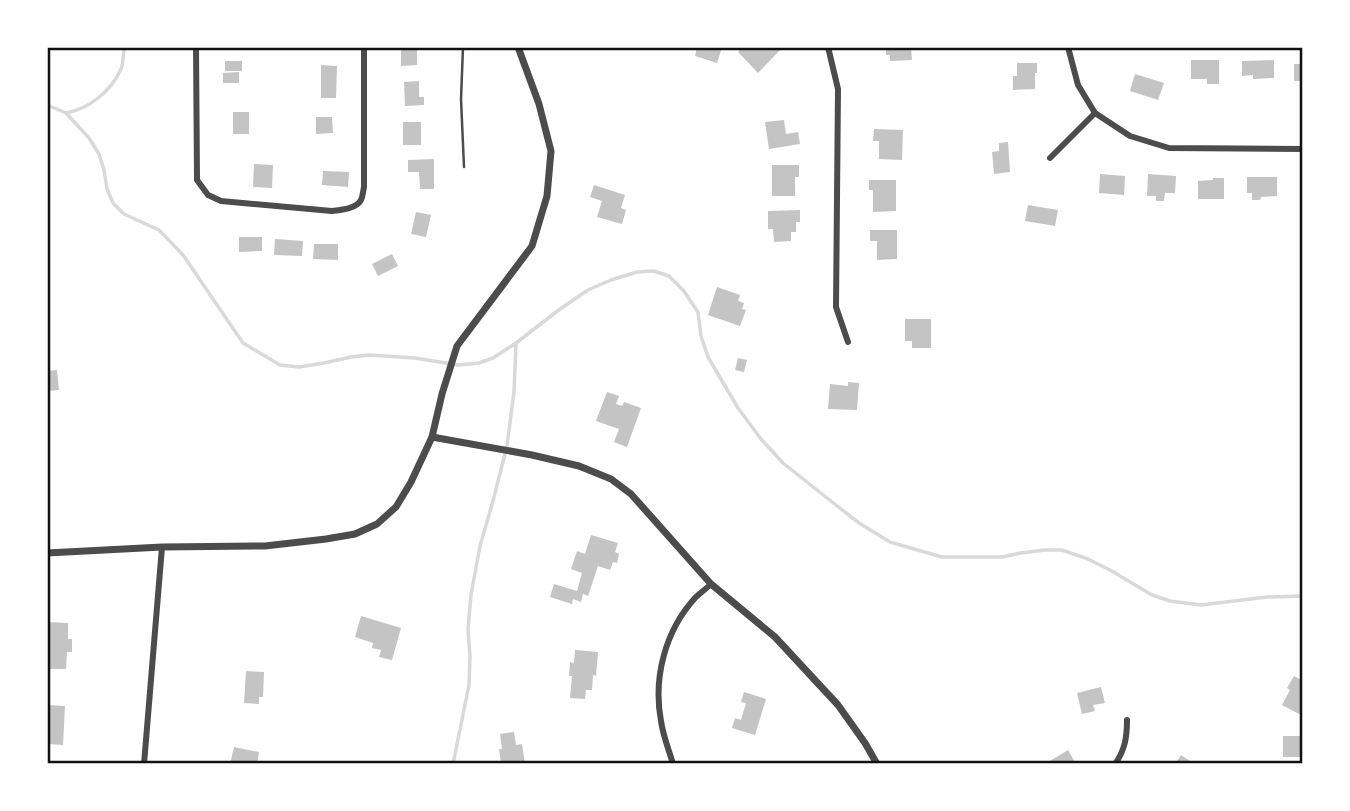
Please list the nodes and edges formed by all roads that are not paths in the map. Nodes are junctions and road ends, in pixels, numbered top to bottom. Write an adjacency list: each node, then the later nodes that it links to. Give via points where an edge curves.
1 (196, 47): 2 (street, via 197,180 208,195 221,201 332,211 354,206 364,187)
2 (364, 47)
3 (463, 47): 10 (lane)
4 (518, 47): 12 (street, via 551,151 547,196 532,246 457,346)
5 (828, 47): 11 (street, via 838,89 836,307)
6 (1069, 47): 7 (street, via 1078,85)
7 (1095, 113): 8 (street, via 1130,136 1169,148); 9 (street)
8 (1303, 149)
9 (1050, 158)
10 (464, 167)
11 (848, 342)
12 (432, 437): 13 (street, via 396,507 355,534 265,545); 15 (street, via 579,466 611,479 631,494)
13 (162, 547): 14 (street); 17 (street)
14 (47, 553)
15 (711, 584): 18 (street, via 677,622 663,653 661,721); 19 (street, via 775,636 838,705)
16 (1127, 720): 20 (street, via 1127,739)
17 (144, 764)
18 (673, 764)
19 (877, 764)
20 (1115, 764)

